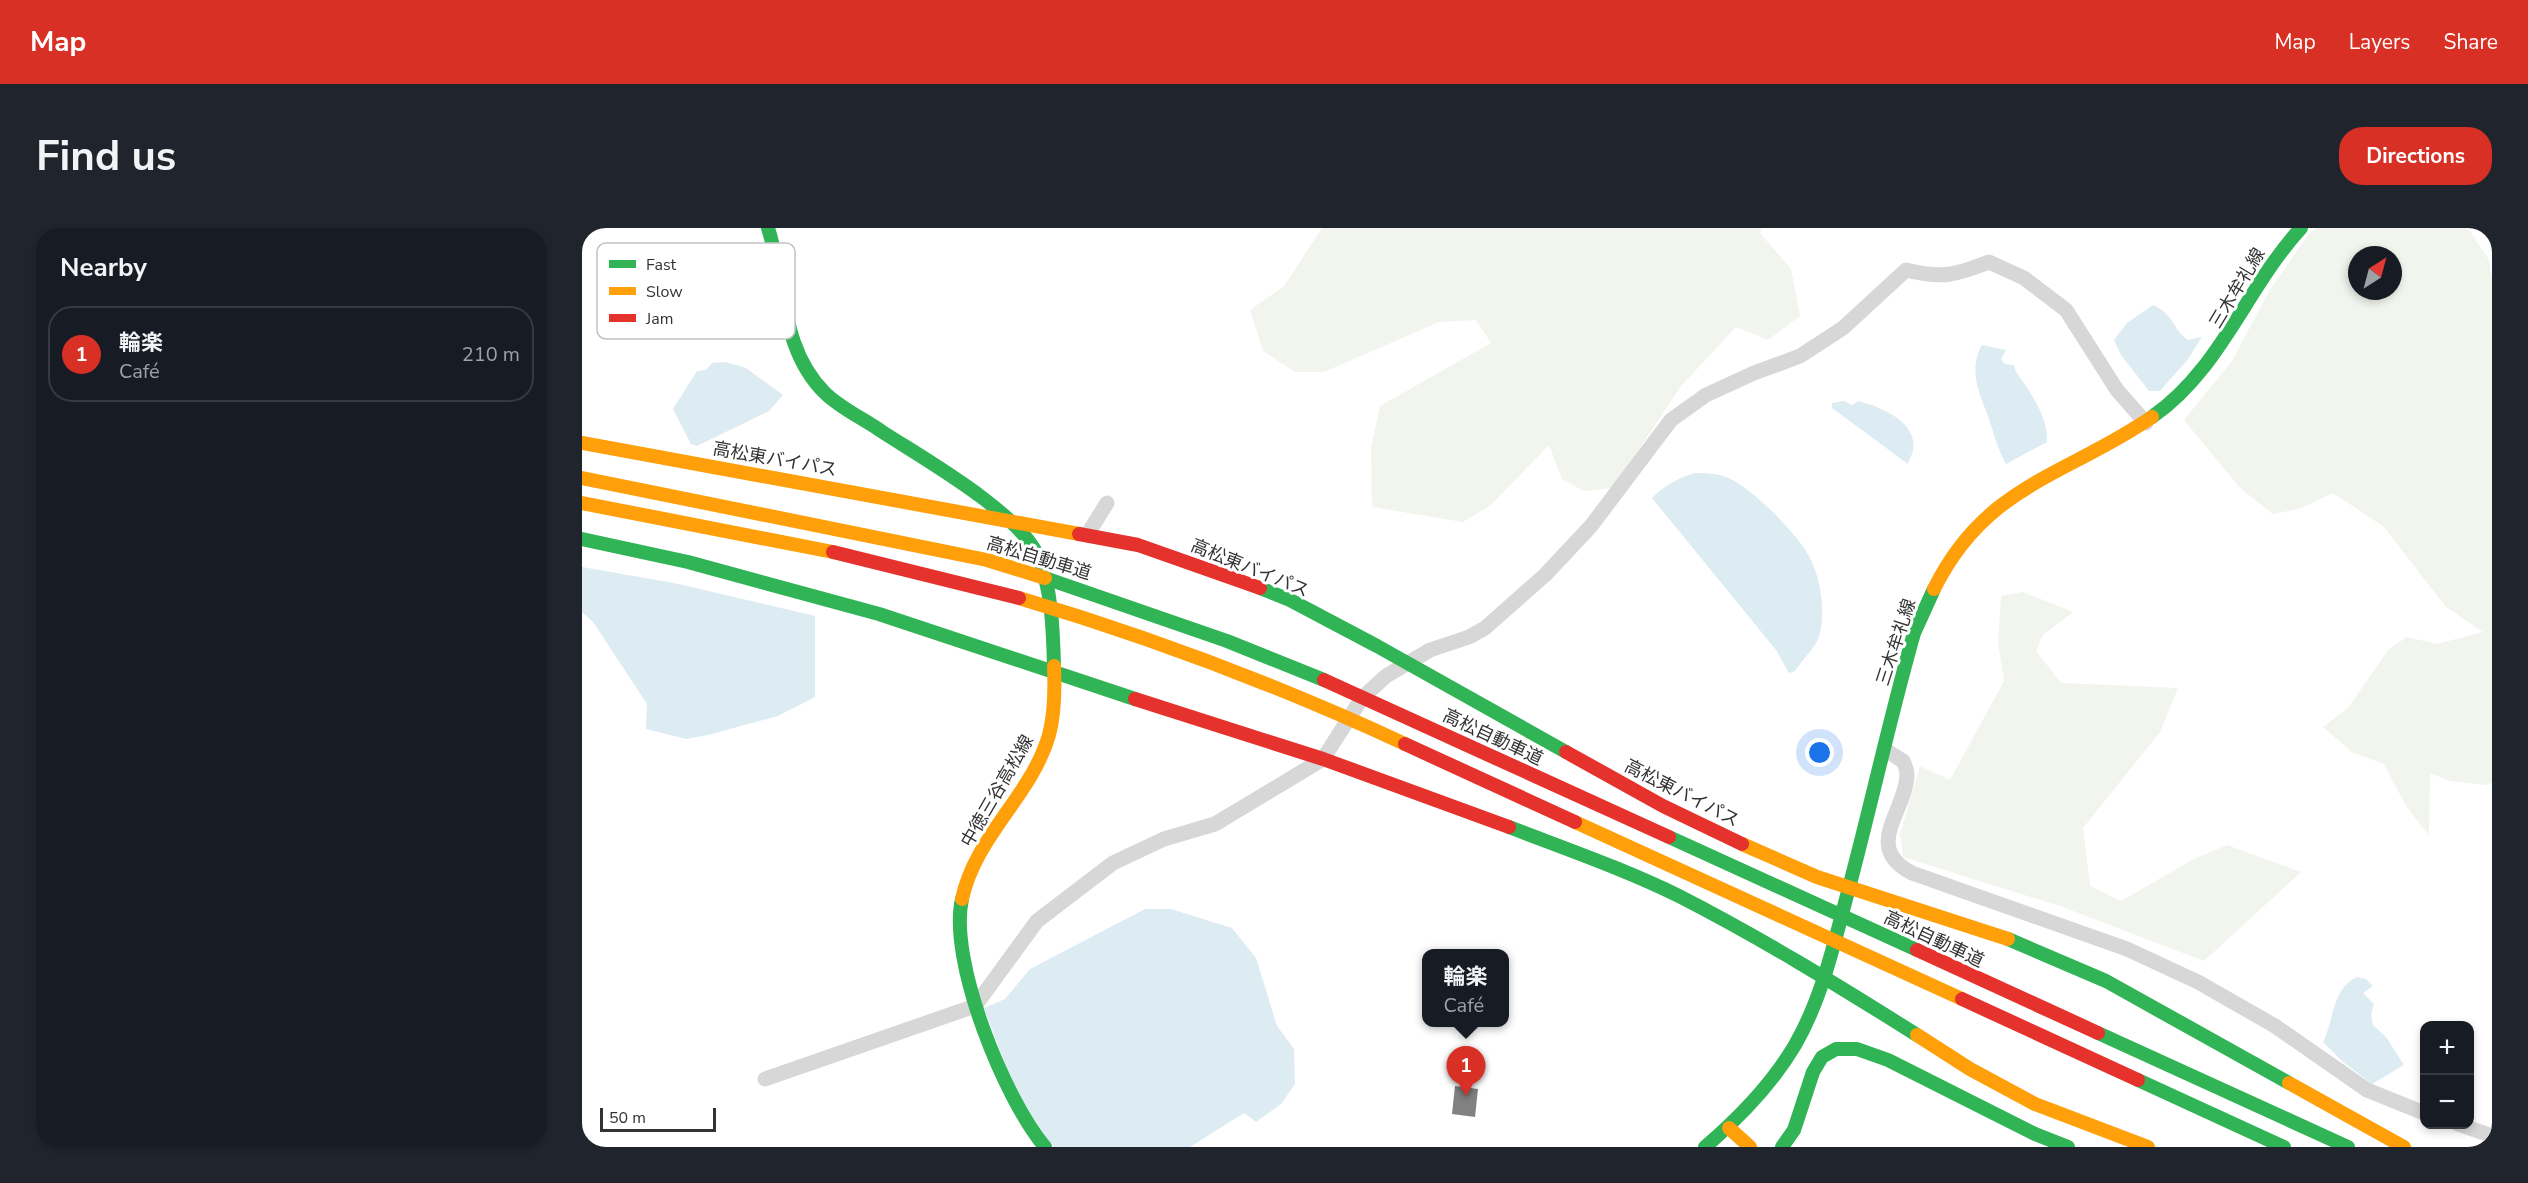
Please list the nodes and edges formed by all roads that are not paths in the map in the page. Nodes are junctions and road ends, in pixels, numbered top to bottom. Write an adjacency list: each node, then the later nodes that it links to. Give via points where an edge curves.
1 (768, 228): 3 (main road, 中徳三谷高松線)
2 (2301, 228): 5 (main road, 三木牟礼線, via 2276,257 2204,371)
3 (773, 243)
4 (792, 339): 10 (main road, 中徳三谷高松線, via 801,360 825,393)
5 (2146, 423): 13 (street, via 2117,390 2066,310 2024,278 1989,262 1955,275 1929,276 1906,270 1843,328 1800,356 1706,395 1671,420 1591,526 1545,575 1485,628 1430,650); 15 (main road, 三木牟礼線, via 2007,499 1957,548 1914,633)
6 (582, 443): 10 (main road, 高松東バイパス)
7 (582, 478): 32 (main road, 高松自動車道, via 995,562 1227,641 1334,684)
8 (1107, 503): 11 (street)
9 (582, 504): 31 (main road, via 827,550 1005,594 1106,624 1327,708)
10 (1010, 520): 11 (main road, 高松東バイパス); 14 (main road, 中徳三谷高松線, via 1037,555 1048,590)
11 (1087, 535): 13 (main road, 高松東バイパス, via 1138,545 1290,600)
12 (582, 539): 14 (main road, via 687,562 879,614)
13 (1408, 664): 16 (street, via 1386,676 1362,698); 17 (main road, 高松東バイパス, via 1663,806 1753,849)
14 (1053, 671): 16 (main road); 19 (main road, 中徳三谷高松線, via 1055,702 1050,735 966,881 960,915 961,950)
15 (1884, 750): 17 (main road, 三木牟礼線); 21 (street, via 1904,761 1907,774 1887,840 1898,866 2127,949 2198,982 2275,1026 2367,1090)
16 (1323, 759): 18 (main road, via 1609,866 1677,896); 19 (street, via 1215,824 1164,839 1113,863 1037,921)
17 (1850, 888): 18 (main road, 三木牟礼線); 33 (main road, 高松東バイパス, via 2025,945 2106,981)
18 (1825, 977): 22 (main road, 三木牟礼線, via 1810,1018 1782,1065 1754,1103); 30 (main road, via 1970,1069 2035,1104)
19 (975, 1006): 20 (street); 25 (main road, 中徳三谷高松線, via 1018,1109)
20 (765, 1079)
21 (2420, 1111)
22 (1729, 1128): 26 (main road, 三木牟礼線); 27 (main road)
23 (2470, 1129): 24 (street)
24 (2492, 1136)
25 (1045, 1147)
26 (1705, 1147)
27 (1750, 1147)
28 (1782, 1147): 29 (main road, via 1791,1138 1810,1079 1822,1057 1844,1047 1868,1051)
29 (2068, 1147)
30 (2148, 1147)
31 (2284, 1147)
32 (2348, 1147)
33 (2404, 1147)

